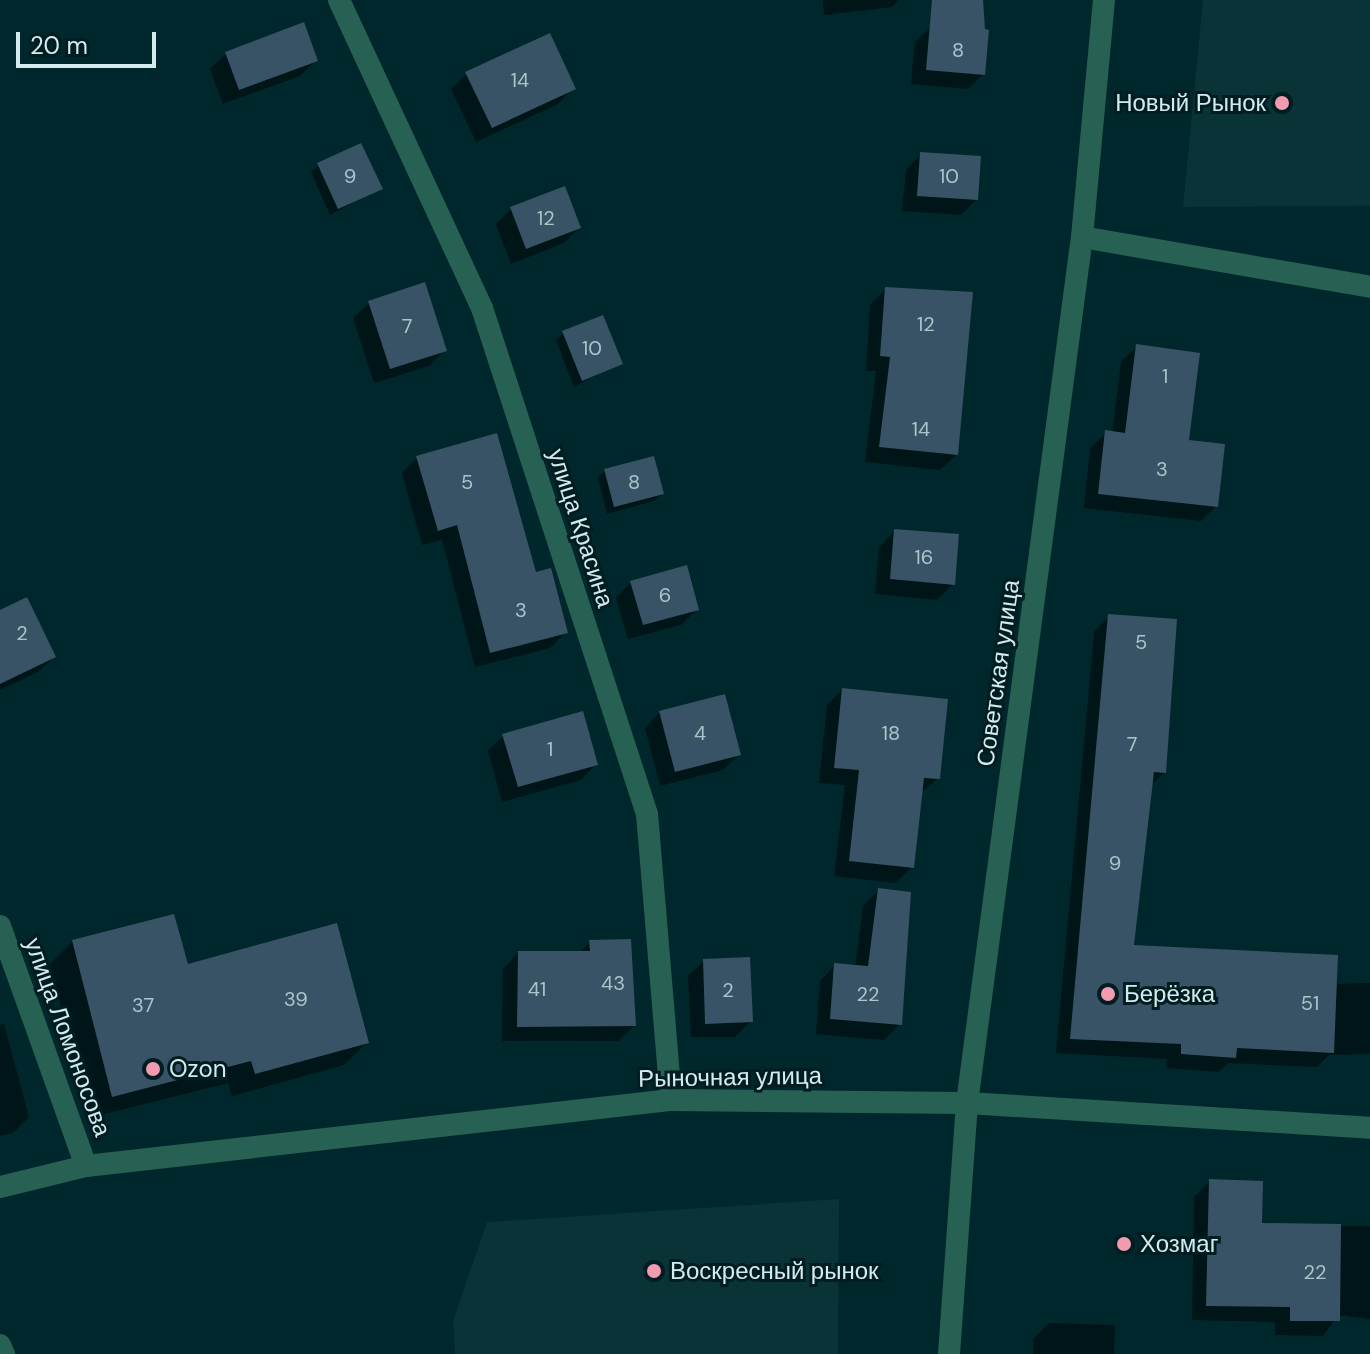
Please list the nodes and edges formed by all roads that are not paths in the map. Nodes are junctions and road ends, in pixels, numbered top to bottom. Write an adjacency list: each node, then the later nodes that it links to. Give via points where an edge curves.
1 (339, 0): 6 (street, улица Красина, via 482,308 647,814)
2 (1104, 0): 3 (street, Советская улица)
3 (1082, 237): 4 (street); 7 (street, Советская улица)
4 (1370, 287)
5 (0, 926): 9 (street, улица Ломоносова)
6 (671, 1100): 7 (street, Рыночная улица); 9 (street, Рыночная улица)
7 (967, 1103): 8 (street, Рыночная улица); 13 (street, Советская улица)
8 (1370, 1128)
9 (86, 1166): 10 (street, Рыночная улица)
10 (0, 1187)
11 (0, 1345): 12 (street)
12 (4, 1354)
13 (949, 1354)

